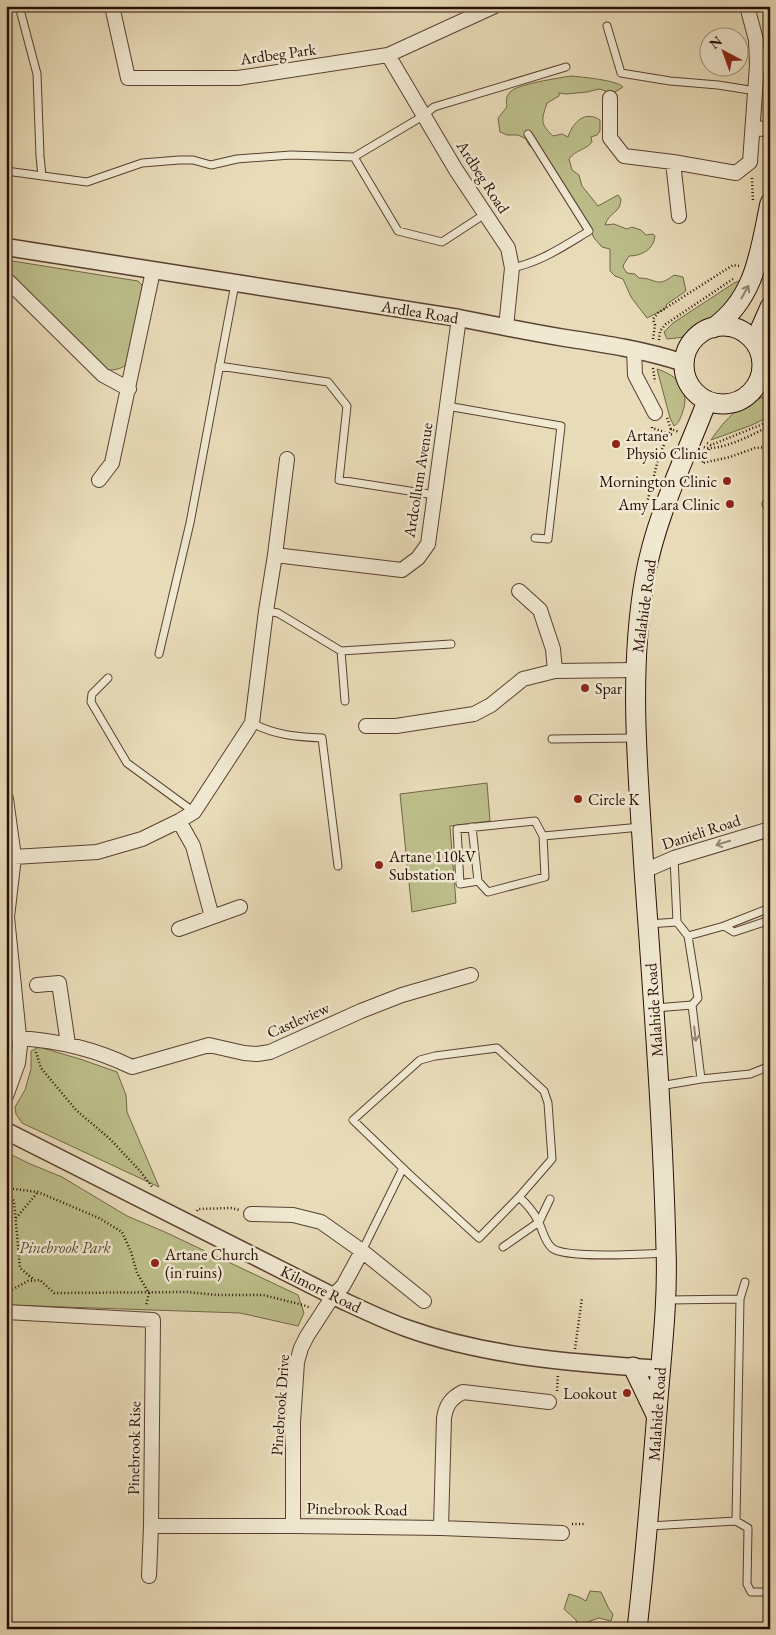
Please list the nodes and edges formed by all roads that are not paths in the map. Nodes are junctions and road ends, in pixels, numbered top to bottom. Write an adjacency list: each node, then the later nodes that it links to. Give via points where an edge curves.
1 (19, 6): 17 (lane, via 37,74)
2 (112, 6): 6 (street, Ardbeg Park, via 128,78 238,78)
3 (495, 6): 6 (street, Ardbeg Park)
4 (747, 6): 8 (street, via 756,40)
5 (607, 26): 8 (lane, via 621,73)
6 (388, 55): 10 (street, Ardbeg Road)
7 (566, 67): 10 (lane, via 434,107)
8 (756, 91): 11 (street)
9 (610, 98): 15 (street, via 610,138 624,156)
10 (424, 116): 14 (lane); 19 (street, Ardbeg Road)
11 (753, 128): 12 (street); 15 (street, via 750,162 736,173)
12 (770, 129)
13 (528, 134): 22 (lane, via 589,231 558,251)
14 (354, 157): 17 (lane, via 291,155 237,159 211,165 193,160 142,163 88,182); 19 (lane, via 398,232 442,242)
15 (673, 162): 20 (street)
16 (6, 171): 17 (lane)
17 (42, 176)
18 (770, 203): 29 (main road, one-way to 18, via 726,319 749,286)
19 (486, 214): 22 (street, Ardbeg Road, via 508,248)
20 (680, 216)
21 (6, 247): 23 (street, Ardlea Road)
22 (512, 268): 28 (street, Ardbeg Road)
23 (153, 271): 25 (street, Ardlea Road); 35 (street)
24 (6, 279): 35 (street, via 103,375)
25 (234, 284): 27 (street, Ardlea Road); 33 (lane)
26 (770, 307): 31 (main road, via 759,332)
27 (459, 318): 28 (street, Ardlea Road); 37 (street, Ardcollum Avenue)
28 (506, 327): 30 (street, Ardlea Road)
29 (713, 328): 31 (main road, via 739,330 751,338); 32 (main road, via 692,342)
30 (634, 349): 32 (street, Ardlea Road); 38 (street, via 635,375)
31 (759, 350): 34 (main road)
32 (684, 363): 36 (main road, via 690,386)
33 (219, 366): 41 (lane, via 328,382 347,406 339,480); 50 (lane, via 190,523)
34 (764, 381): 36 (main road, via 740,401 722,404)
35 (129, 389): 40 (street, via 112,463)
36 (707, 401): 51 (main road, Malahide Road, via 664,506 648,565 636,637)
37 (447, 406): 41 (street, Ardcollum Avenue); 44 (lane, via 561,426 548,539)
38 (655, 413)
39 (287, 459): 45 (street)
40 (99, 480)
41 (435, 495): 45 (street, Ardcollum Avenue, via 428,544 418,558 402,570)
42 (766, 504): 43 (lane)
43 (770, 512)
44 (534, 538)
45 (276, 555): 47 (street)
46 (519, 591): 52 (street, via 540,610 553,649)
47 (266, 612): 49 (lane, via 278,613); 55 (street)
48 (450, 644): 49 (lane)
49 (341, 651): 54 (lane)
50 (159, 654)
51 (636, 670): 52 (street); 57 (main road, Malahide Road)
52 (555, 671): 56 (street, via 523,679 492,705 474,714 396,726)
53 (108, 678): 60 (lane, via 92,694 91,702 127,762)
54 (345, 701)
55 (252, 723): 60 (street); 68 (lane, via 292,737 322,738)
56 (366, 726)
57 (636, 738): 58 (lane); 63 (main road, Malahide Road)
58 (552, 739)
59 (6, 799): 66 (street)
60 (194, 812): 61 (street)
61 (179, 822): 66 (street, via 142,839 97,852); 74 (street, via 193,846)
62 (472, 827): 65 (lane, via 535,820); 70 (lane); 70 (lane, via 457,829 460,884)
63 (641, 827): 65 (lane); 69 (main road, Malahide Road)
64 (770, 829): 67 (street, Danieli Road, one-way to 67)
65 (543, 836): 70 (lane, via 545,877 488,892)
66 (14, 857): 73 (street)
67 (674, 858): 69 (street, Danieli Road); 76 (lane)
68 (338, 866)
69 (644, 871): 77 (main road, Malahide Road)
70 (478, 881)
71 (240, 907): 74 (street)
72 (770, 908): 78 (lane)
73 (7, 917): 87 (street)
74 (212, 917): 79 (street)
75 (770, 920): 78 (lane, via 734,932)
76 (677, 922): 77 (lane); 80 (lane)
77 (648, 924): 86 (main road, Malahide Road)
78 (724, 926): 80 (lane)
79 (179, 929)
80 (688, 936): 85 (lane, via 698,998)
81 (471, 975): 88 (street, Castleview, via 402,995 270,1052 244,1053 209,1045 132,1067 108,1055)
82 (768, 981): 84 (lane)
83 (36, 985): 88 (street, via 59,983)
84 (770, 993)
85 (692, 1006): 86 (lane); 90 (lane, one-way to 90)
86 (654, 1008): 91 (main road, Malahide Road)
87 (20, 1041): 88 (street, Castleview); 92 (street, via 18,1063)
88 (68, 1044)
89 (770, 1066): 90 (lane, via 750,1074)
90 (701, 1079): 91 (lane)
91 (660, 1086): 101 (main road, Malahide Road)
92 (6, 1096)
93 (6, 1131): 103 (street, Kilmore Road)
94 (403, 1168): 95 (lane, via 479,1238); 95 (lane, via 353,1120 420,1060 497,1048 544,1091 548,1104 552,1159); 100 (lane)
95 (519, 1197): 98 (lane)
96 (550, 1200): 98 (lane)
97 (251, 1214): 100 (street, via 293,1215 321,1222)
98 (539, 1222): 99 (lane); 101 (lane, via 544,1238 553,1249 570,1254)
99 (503, 1247)
100 (362, 1251): 103 (street, Pinebrook Drive, via 343,1286); 106 (street)
101 (666, 1253): 105 (main road, Malahide Road)
102 (745, 1282): 104 (lane)
103 (333, 1296): 108 (street, Kilmore Road, via 406,1328 456,1342 566,1362); 114 (street, Pinebrook Drive, via 307,1336 297,1362)
104 (740, 1299): 105 (lane); 112 (lane)
105 (666, 1300): 109 (main road, Malahide Road)
106 (424, 1301)
107 (6, 1312): 113 (street, Pinebrook Rise, via 148,1319)
108 (633, 1367): 109 (street, Kilmore Road); 111 (main road)
109 (660, 1369): 111 (main road, Malahide Road)
110 (552, 1399): 116 (street, via 463,1392 452,1399 444,1418)
111 (657, 1416): 115 (main road, Malahide Road)
112 (736, 1521): 115 (lane); 119 (lane, via 748,1528 747,1584 751,1592)
113 (151, 1526): 114 (street, Pinebrook Road); 118 (street, Pinebrook Rise)
114 (293, 1526): 116 (street, Pinebrook Road)
115 (648, 1526): 120 (main road, Malahide Road)
116 (441, 1528): 117 (street, Pinebrook Road)
117 (567, 1528)
118 (149, 1576)
119 (770, 1592)
120 (637, 1629)

